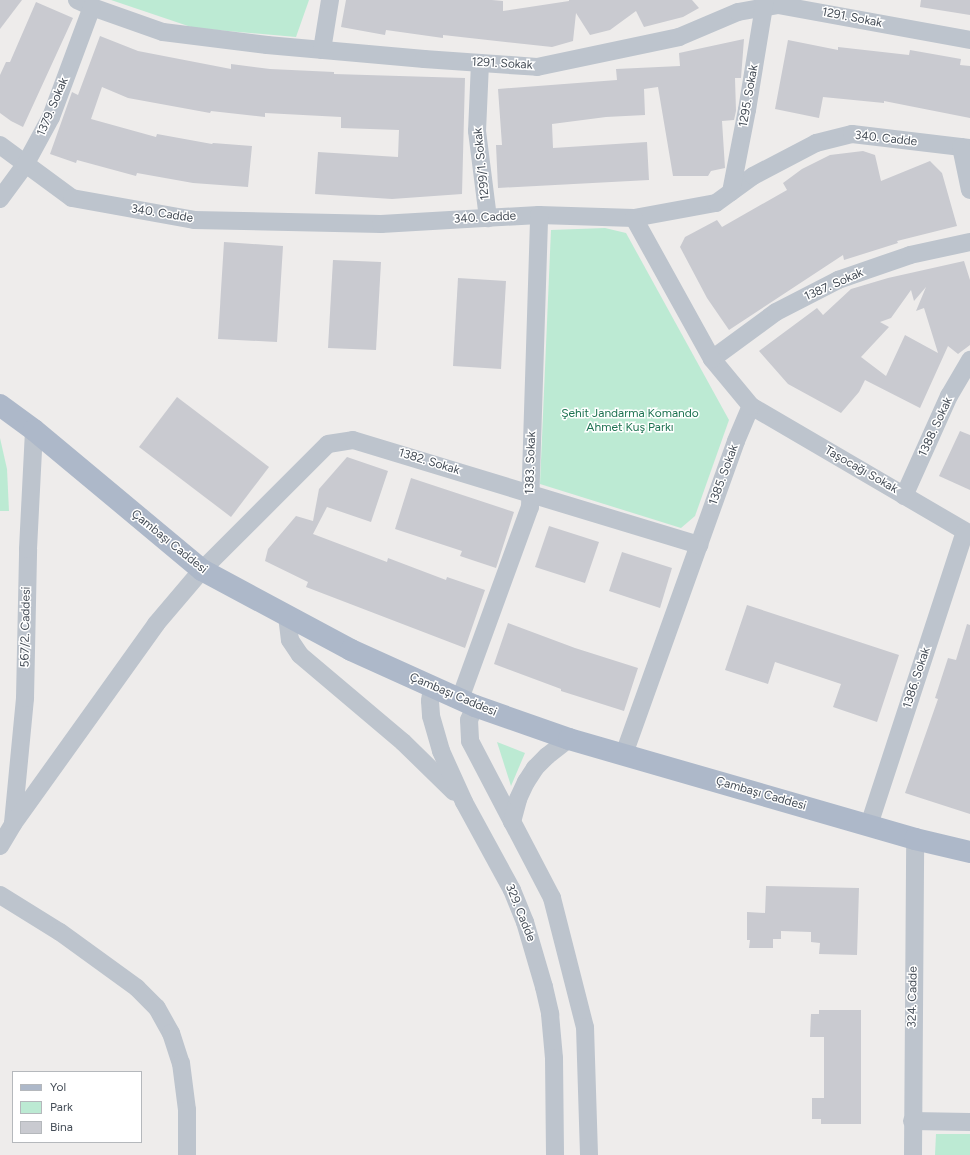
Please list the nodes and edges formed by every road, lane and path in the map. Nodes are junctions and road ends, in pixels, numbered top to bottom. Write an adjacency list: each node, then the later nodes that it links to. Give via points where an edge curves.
1 (330, 0): 5 (street)
2 (85, 4): 5 (street, 1291. Sokak, via 163,32); 9 (street, 1379. Sokak, via 51,117)
3 (764, 4): 4 (street, 1291. Sokak); 6 (street, 1291. Sokak, via 738,12 679,38 537,67); 11 (street, 1295. Sokak)
4 (970, 40)
5 (322, 50): 6 (street, 1291. Sokak)
6 (480, 63): 14 (street, 1299/1. Sokak, via 477,132)
7 (0, 145): 9 (street, 340. Cadde)
8 (965, 147): 10 (street); 11 (street, 340. Cadde, via 852,134 816,143 753,176)
9 (25, 165): 12 (street, 1379. Sokak); 14 (street, 340. Cadde, via 72,198 194,220 381,224)
10 (970, 190)
11 (731, 192): 15 (street, 340. Cadde, via 716,203)
12 (0, 199)
13 (539, 215): 14 (street, 340. Cadde); 15 (street, 340. Cadde); 22 (street, 1383. Sokak)
14 (488, 218)
15 (634, 218): 17 (street)
16 (970, 242): 17 (street, 1387. Sokak, via 910,255 838,280 776,312)
17 (712, 359): 20 (street)
18 (970, 360): 23 (street, 1388. Sokak, via 949,396)
19 (0, 405): 21 (main road, Çambaşı Caddesi)
20 (751, 406): 23 (street, Taşocağı Sokak); 25 (street, 1385. Sokak)
21 (34, 430): 26 (main road, Çambaşı Caddesi); 34 (street, 567/2. Caddesi, via 24,698)
22 (530, 493): 25 (street, 1382. Sokak); 26 (street, 1382. Sokak, via 353,440 328,444); 29 (street, 1383. Sokak, via 530,507)
23 (904, 496): 24 (street, Taşocağı Sokak)
24 (968, 533): 35 (street, 1386. Sokak)
25 (699, 545): 31 (street, 1385. Sokak)
26 (202, 570): 27 (main road, Çambaşı Caddesi); 34 (street, 1382. Sokak, via 156,624)
27 (287, 616): 28 (main road, Çambaşı Caddesi, via 351,650); 32 (street, via 290,640 300,655 408,746)
28 (432, 686): 29 (main road, Çambaşı Caddesi); 32 (street, 329. Cadde, via 430,701 434,731)
29 (467, 702): 30 (main road, Çambaşı Caddesi); 33 (street, via 470,741)
30 (569, 739): 31 (main road, Çambaşı Caddesi); 33 (street, via 535,768 518,799)
31 (624, 754): 35 (main road, Çambaşı Caddesi)
32 (464, 802): 43 (street, 329. Cadde, via 515,897 544,986 554,1053)
33 (512, 822): 44 (street, via 552,898 585,1026)
34 (13, 824): 37 (street, 1382. Sokak)
35 (869, 825): 36 (main road, Çambaşı Caddesi)
36 (915, 839): 38 (main road, Çambaşı Caddesi); 40 (street, 324. Cadde)
37 (0, 846)
38 (970, 852)
39 (0, 895): 42 (street, via 60,932 131,983 157,1008 171,1033 181,1063 187,1110)
40 (912, 1121): 41 (street); 45 (street, 324. Cadde)
41 (970, 1122)
42 (187, 1155)
43 (555, 1155)
44 (589, 1155)
45 (913, 1155)

